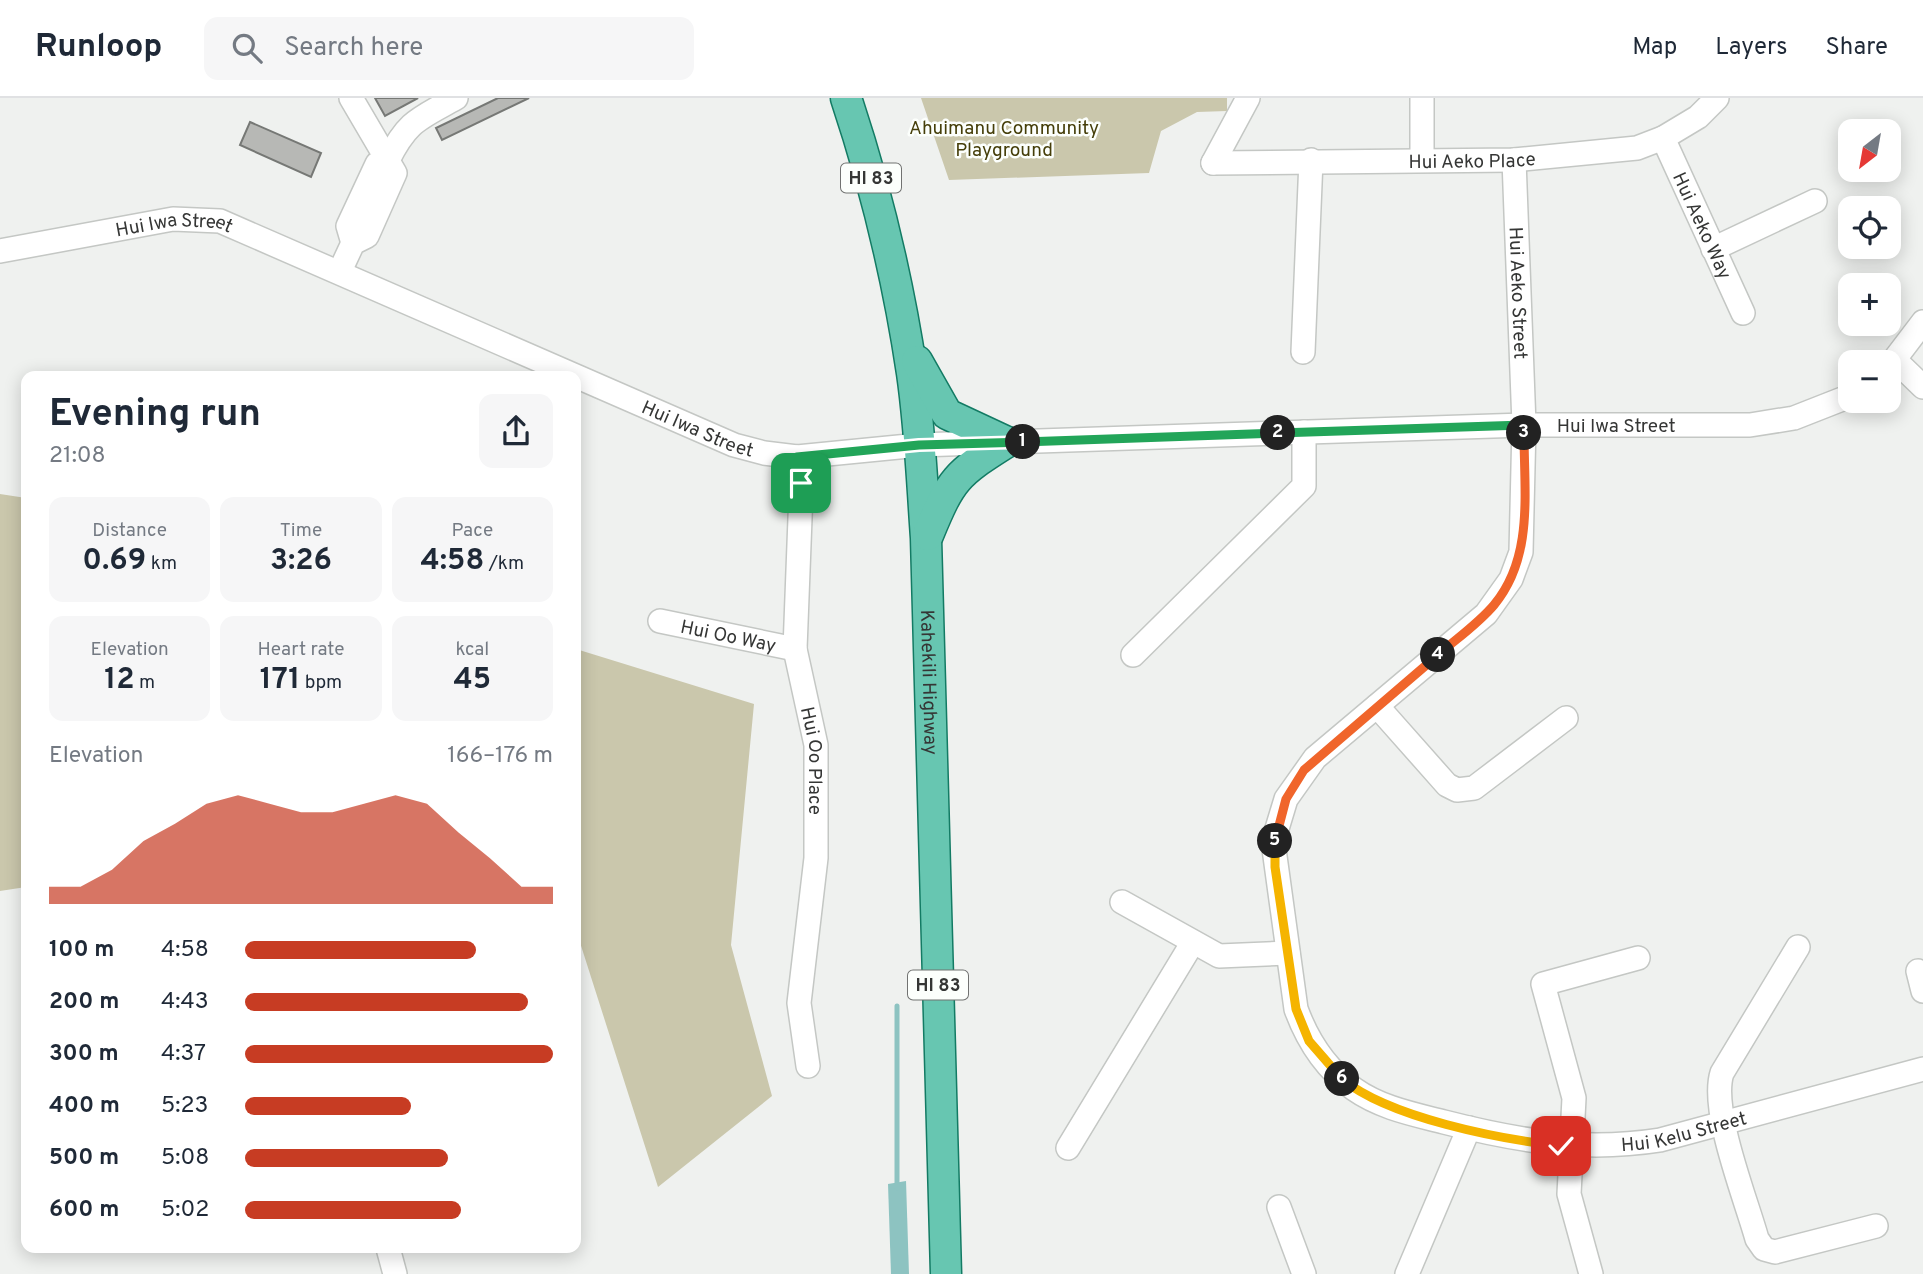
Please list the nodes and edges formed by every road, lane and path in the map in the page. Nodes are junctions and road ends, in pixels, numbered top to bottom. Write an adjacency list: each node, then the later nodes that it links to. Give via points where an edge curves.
1 (351, 98): 8 (street)
2 (456, 98): 8 (street, via 411,123)
3 (846, 98): 18 (main road, Kahekili Highway / HI 83, via 877,201)
4 (1248, 98): 9 (street, Hui Aeko Place, via 1213,163)
5 (1422, 98): 10 (street)
6 (1717, 98): 7 (street, Hui Aeko Place, via 1698,117)
7 (1664, 138): 11 (street, Hui Aeko Place, via 1637,148); 13 (street, Hui Aeko Way)
8 (388, 160): 15 (street, via 377,164 348,226 353,243)
9 (1311, 160): 10 (street, Hui Aeko Place); 19 (street)
10 (1422, 160): 11 (street, Hui Aeko Place)
11 (1514, 160): 26 (street, Hui Aeko Street)
12 (1815, 201): 13 (street)
13 (1713, 249): 16 (street, Hui Aeko Way)
14 (0, 251): 15 (street, Hui Iwa Street, via 173,219 204,218 236,226)
15 (340, 271): 21 (street, Hui Iwa Street)
16 (1743, 313)
17 (1923, 323): 20 (street)
18 (906, 339): 28 (main road, via 947,414); 29 (main road, Kahekili Highway / HI 83)
19 (1303, 352)
20 (1901, 352)
21 (566, 371)
22 (1901, 371): 24 (street)
23 (581, 377): 30 (street, Hui Iwa Street, via 734,445)
24 (1923, 387)
25 (1838, 401): 26 (street, Hui Iwa Street, via 1794,418 1750,425)
26 (1524, 425): 27 (street, Hui Iwa Street); 35 (street, Hui Kelu Street, via 1524,538 1511,579 1486,614)
27 (1304, 432): 28 (street, Hui Iwa Street); 34 (street, via 1304,486)
28 (1007, 442): 29 (street, Hui Iwa Street); 31 (main road, via 963,470 952,483)
29 (919, 445): 30 (street, Hui Iwa Street); 31 (main road, Kahekili Highway / HI 83)
30 (797, 457): 33 (street, Hui Oo Place, via 801,492)
31 (926, 538): 52 (main road, Kahekili Highway / HI 83)
32 (660, 621): 33 (street, Hui Oo Way)
33 (795, 649): 42 (street, Hui Oo Place, via 816,745 816,858 800,994)
34 (1133, 655)
35 (1377, 706): 36 (street, via 1447,785 1463,791 1474,788); 40 (street, Hui Kelu Street, via 1304,770 1280,814 1275,858)
36 (1566, 718)
37 (1122, 902): 38 (street)
38 (1193, 942): 40 (street, via 1225,957); 47 (street)
39 (1798, 947): 44 (street, via 1722,1073 1718,1096)
40 (1288, 953): 45 (street, Hui Kelu Street, via 1296,1009 1309,1041 1330,1068 1380,1104)
41 (1638, 958): 46 (street, via 1543,984 1574,1098)
42 (808, 1066)
43 (1923, 1069): 44 (street, Hui Kelu Street)
44 (1724, 1123): 46 (street, Hui Kelu Street, via 1648,1142); 49 (street, via 1757,1239 1764,1249 1775,1252)
45 (1469, 1128): 46 (street, Hui Kelu Street); 54 (street)
46 (1572, 1146): 55 (street, via 1569,1194)
47 (1068, 1148)
48 (1279, 1208): 53 (street)
49 (1876, 1226)
50 (389, 1253): 51 (street)
51 (395, 1274)
52 (946, 1274)
53 (1304, 1274)
54 (1407, 1274)
55 (1591, 1274)

